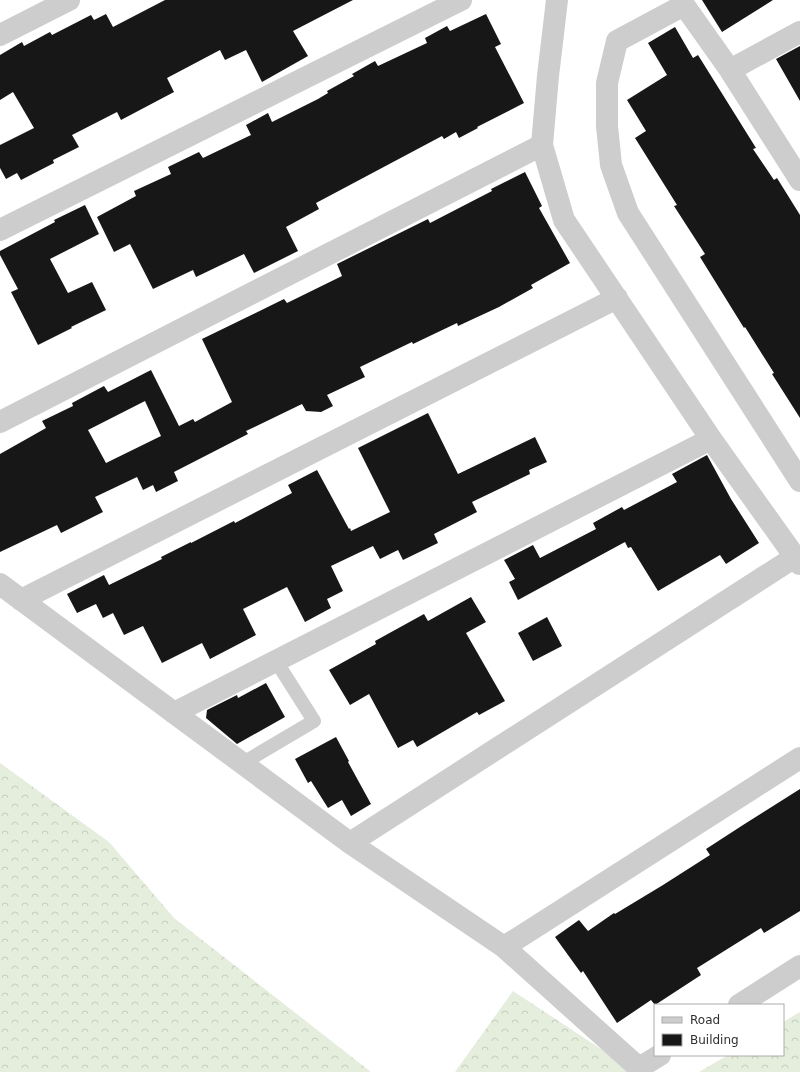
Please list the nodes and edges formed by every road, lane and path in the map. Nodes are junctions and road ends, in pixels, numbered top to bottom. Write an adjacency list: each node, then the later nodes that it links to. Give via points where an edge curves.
1 (69, 0): 5 (street)
2 (461, 0): 10 (street)
3 (557, 0): 7 (street)
4 (800, 32): 6 (street)
5 (0, 34)
6 (730, 70): 8 (street); 14 (street, via 684,5 618,41 607,83 607,126 611,165 628,213)
7 (542, 145): 11 (street, via 564,220); 12 (street)
8 (794, 157): 9 (street)
9 (800, 180)
10 (0, 230)
11 (617, 298): 13 (street); 17 (street)
12 (0, 422)
13 (711, 439): 15 (street); 18 (street)
14 (800, 481)
15 (797, 561): 22 (street)
16 (0, 584): 17 (street)
17 (21, 600): 19 (street)
18 (276, 660): 19 (street); 21 (lane, via 314,721)
19 (174, 713): 21 (street)
20 (800, 758): 23 (street)
21 (243, 764): 22 (street)
22 (350, 843): 23 (street)
23 (504, 947): 26 (street, via 639,1068)
24 (800, 966): 25 (street)
25 (741, 1004)
26 (658, 1056)

